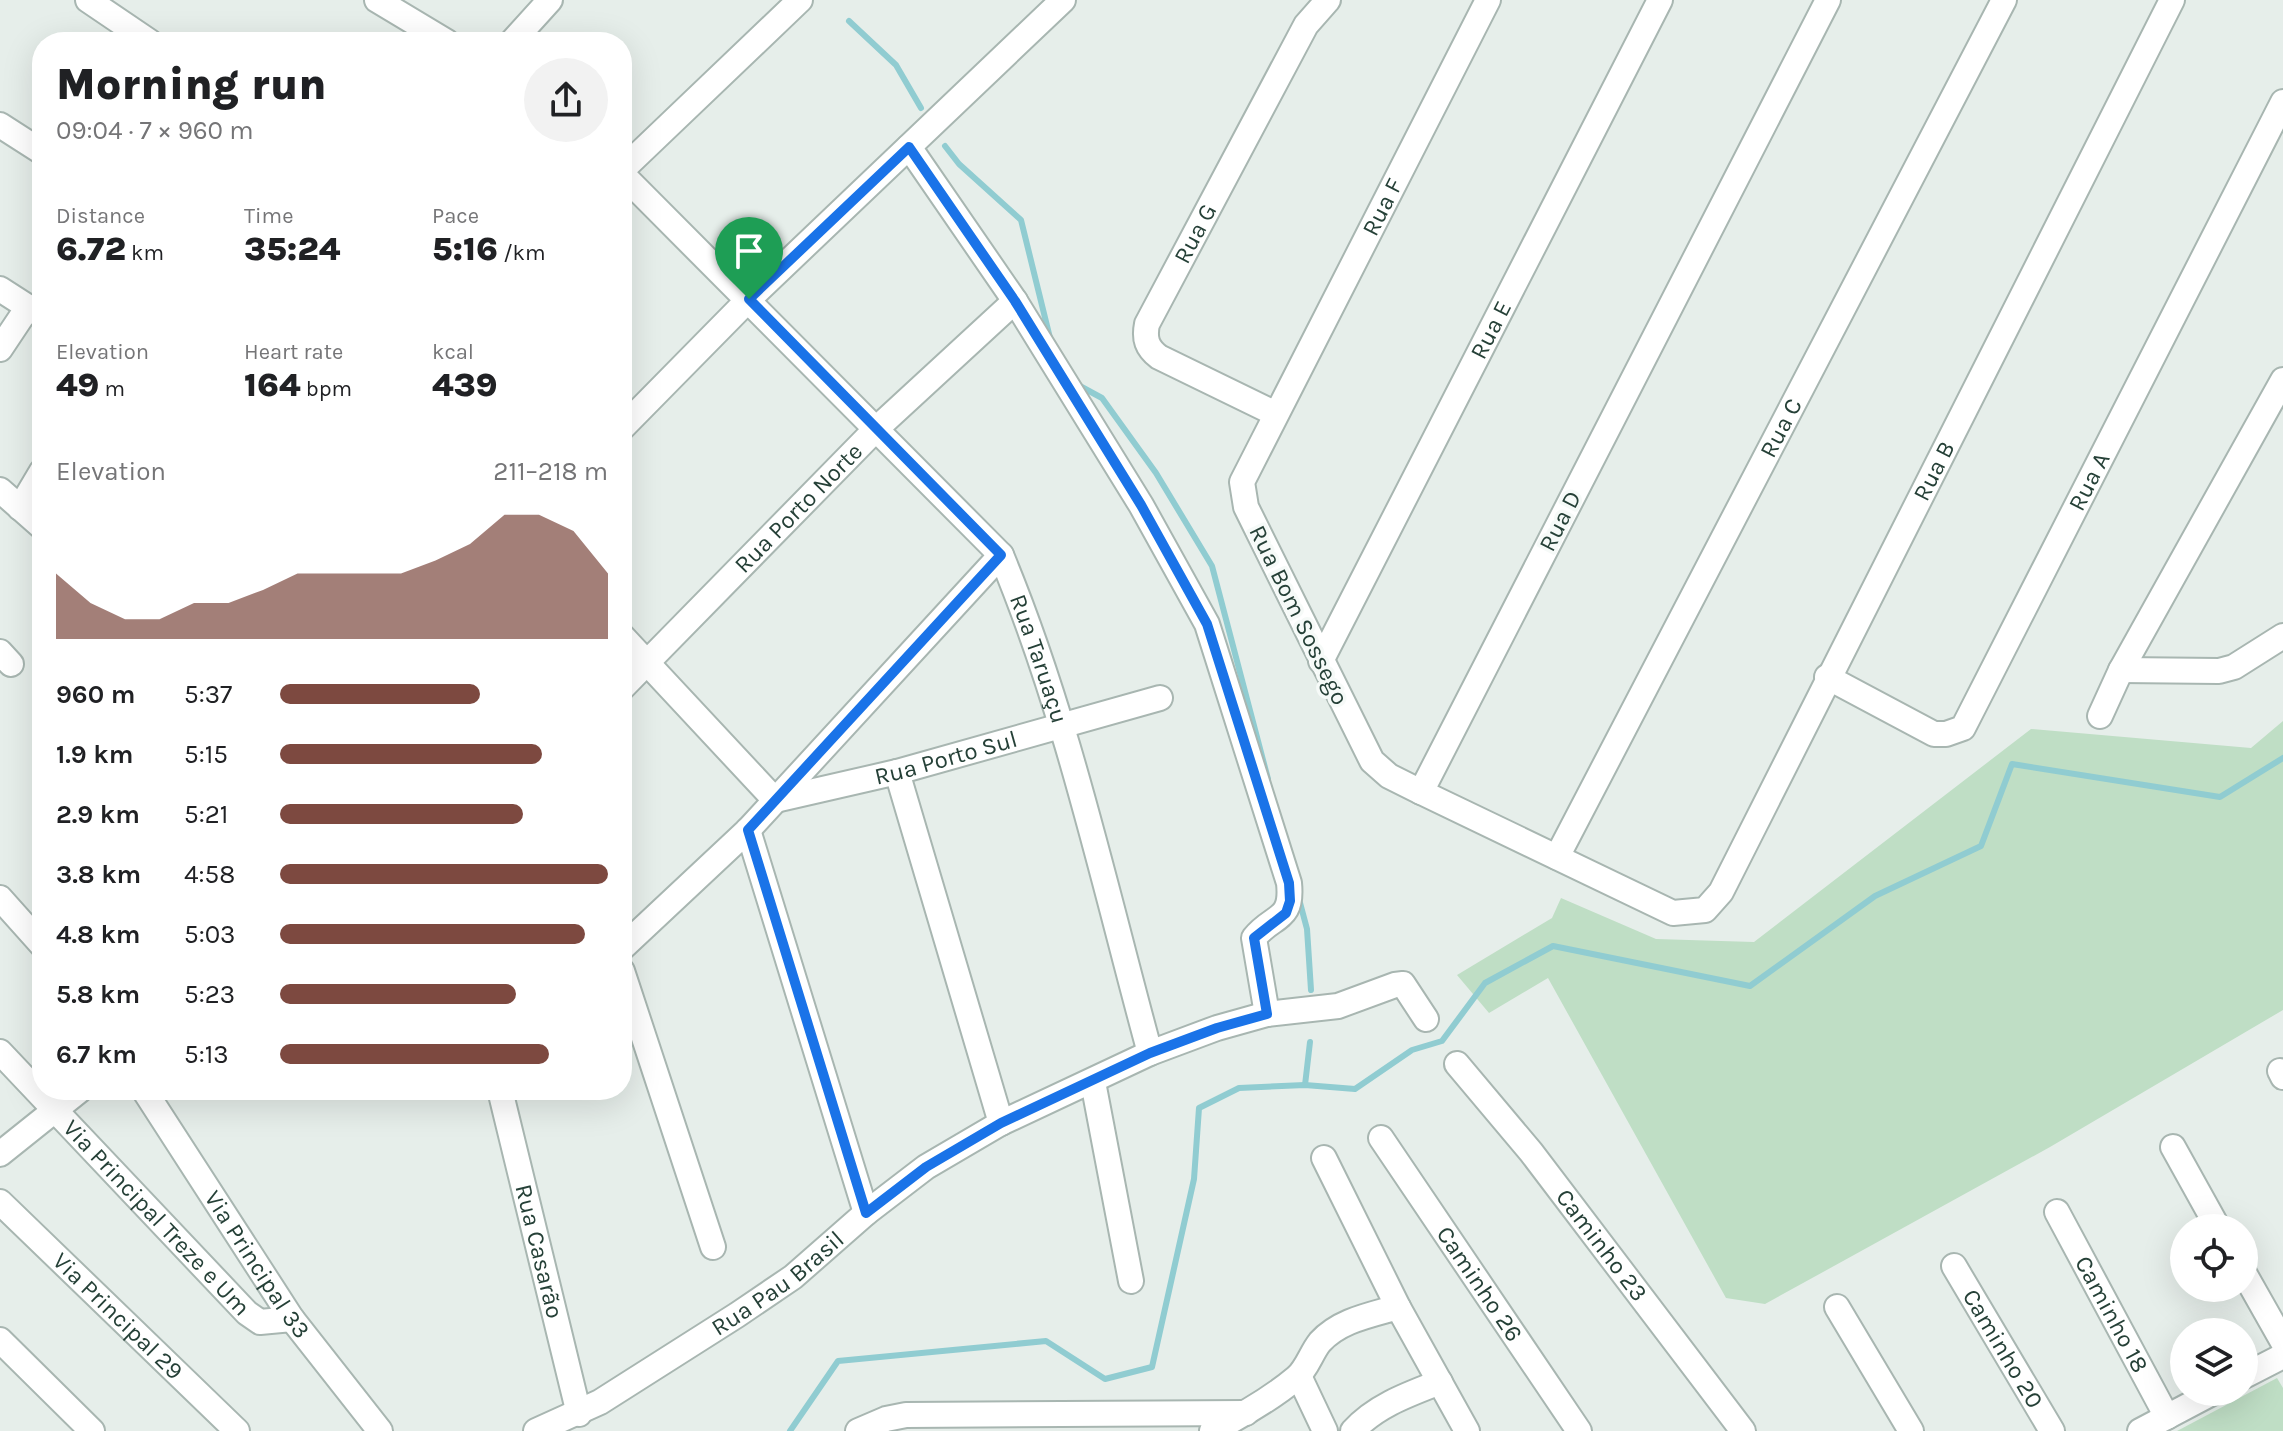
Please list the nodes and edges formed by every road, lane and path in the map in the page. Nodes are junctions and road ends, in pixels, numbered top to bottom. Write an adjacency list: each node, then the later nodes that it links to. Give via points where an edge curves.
1 (88, 0): 12 (street)
2 (377, 0): 13 (street)
3 (550, 0): 14 (street)
4 (800, 0): 19 (street)
5 (1063, 0): 18 (street)
6 (1328, 0): 28 (street, Rua G, via 1306,25 1282,68 1145,335 1159,357)
7 (1488, 0): 28 (street, Rua F)
8 (1660, 0): 38 (street, Rua E)
9 (1828, 0): 47 (street, Rua D)
10 (2004, 0): 50 (street, Rua C)
11 (2172, 0): 41 (street, Rua B)
12 (135, 32)
13 (430, 32)
14 (521, 32)
15 (2283, 102): 41 (street, Rua A, via 1963,728 1934,734)
16 (0, 125): 17 (street)
17 (32, 146)
18 (909, 147): 22 (street); 23 (street)
19 (632, 162)
20 (632, 182): 22 (street, Rua Taruaçu)
21 (0, 289): 24 (street)
22 (749, 299): 29 (street); 30 (street, Rua Taruaçu)
23 (1015, 301): 30 (street, Rua Porto Norte); 55 (street, via 1141,505 1217,648 1289,883 1286,913 1254,938)
24 (32, 309)
25 (32, 314): 26 (street)
26 (0, 349)
27 (2283, 380): 40 (street)
28 (1276, 414): 38 (street, Rua Bom Sossego, via 1246,468 1242,494)
29 (632, 418)
30 (875, 430): 35 (street, Rua Taruaçu); 39 (street, Rua Porto Norte)
31 (32, 488): 33 (street)
32 (0, 490): 33 (street)
33 (20, 508): 34 (street)
34 (32, 518)
35 (1001, 555): 45 (street, Rua Taruaçu, via 1022,603); 48 (street)
36 (2283, 636): 40 (street, via 2219,671)
37 (632, 647): 39 (street)
38 (1321, 661): 47 (street, Rua Bom Sossego, via 1372,761)
39 (647, 664): 42 (street, Rua Porto Norte); 48 (street)
40 (2121, 670): 44 (street)
41 (1827, 677): 50 (street, Rua B, via 1721,892 1705,910 1673,913)
42 (632, 678)
43 (1160, 698): 45 (street, Rua Porto Sul)
44 (2100, 716)
45 (1060, 726): 46 (street, Rua Porto Sul); 58 (street, Rua Taruaçu)
46 (897, 772): 48 (street, Rua Porto Sul); 67 (street)
47 (1421, 792): 50 (street)
48 (775, 800): 49 (street)
49 (748, 830): 53 (street); 74 (street)
50 (1557, 857)
51 (0, 898): 52 (street)
52 (32, 934)
53 (632, 939)
54 (632, 1001): 76 (street)
55 (1267, 1014): 56 (street, Rua Pau Brasil, via 1338,1006 1403,984); 58 (street, Rua Pau Brasil)
56 (1426, 1019)
57 (0, 1052): 61 (street, Via Principal Treze e Um)
58 (1150, 1053): 60 (street, Rua Pau Brasil)
59 (1457, 1064): 103 (street, Caminho 23, via 1531,1152)
60 (1093, 1082): 67 (street, Rua Pau Brasil); 78 (street)
61 (32, 1085)
62 (46, 1100): 66 (street, Via Principal Treze e Um)
63 (67, 1100): 66 (street)
64 (150, 1100): 82 (street, Via Principal 33)
65 (502, 1100): 91 (street, Rua Casarão)
66 (55, 1109): 70 (street); 82 (street, Via Principal Treze e Um, via 247,1313 260,1322)
67 (1001, 1123): 74 (street, Rua Pau Brasil, via 926,1167)
68 (1381, 1138): 102 (street, Caminho 26)
69 (2173, 1147): 75 (street)
70 (0, 1154)
71 (1324, 1158): 80 (street)
72 (0, 1202): 94 (street, Via Principal 29)
73 (2057, 1212): 92 (street, Caminho 18)
74 (866, 1213): 91 (street, Rua Pau Brasil, via 793,1277)
75 (2210, 1214)
76 (713, 1247)
77 (1954, 1266): 105 (street, Caminho 20)
78 (1131, 1281)
79 (2258, 1298): 84 (street)
80 (1398, 1307): 87 (street, via 1335,1330); 88 (street)
81 (1837, 1307): 104 (street)
82 (292, 1319): 95 (street, Via Principal 33)
83 (0, 1340): 93 (street)
84 (2283, 1342)
85 (2283, 1356): 86 (street)
86 (2258, 1369)
87 (1299, 1376): 90 (street); 99 (street)
88 (1440, 1382): 100 (street, via 1386,1406); 101 (street)
89 (2188, 1406): 92 (street)
90 (1246, 1413): 97 (street, via 906,1415); 98 (street)
91 (579, 1414): 96 (street, Rua Pau Brasil)
92 (2167, 1417): 106 (street)
93 (92, 1431)
94 (237, 1431)
95 (380, 1431)
96 (536, 1431)
97 (858, 1431)
98 (1212, 1431)
99 (1325, 1431)
100 (1353, 1431)
101 (1467, 1431)
102 (1579, 1431)
103 (1743, 1431)
104 (1911, 1431)
105 (2052, 1431)
106 (2140, 1431)

